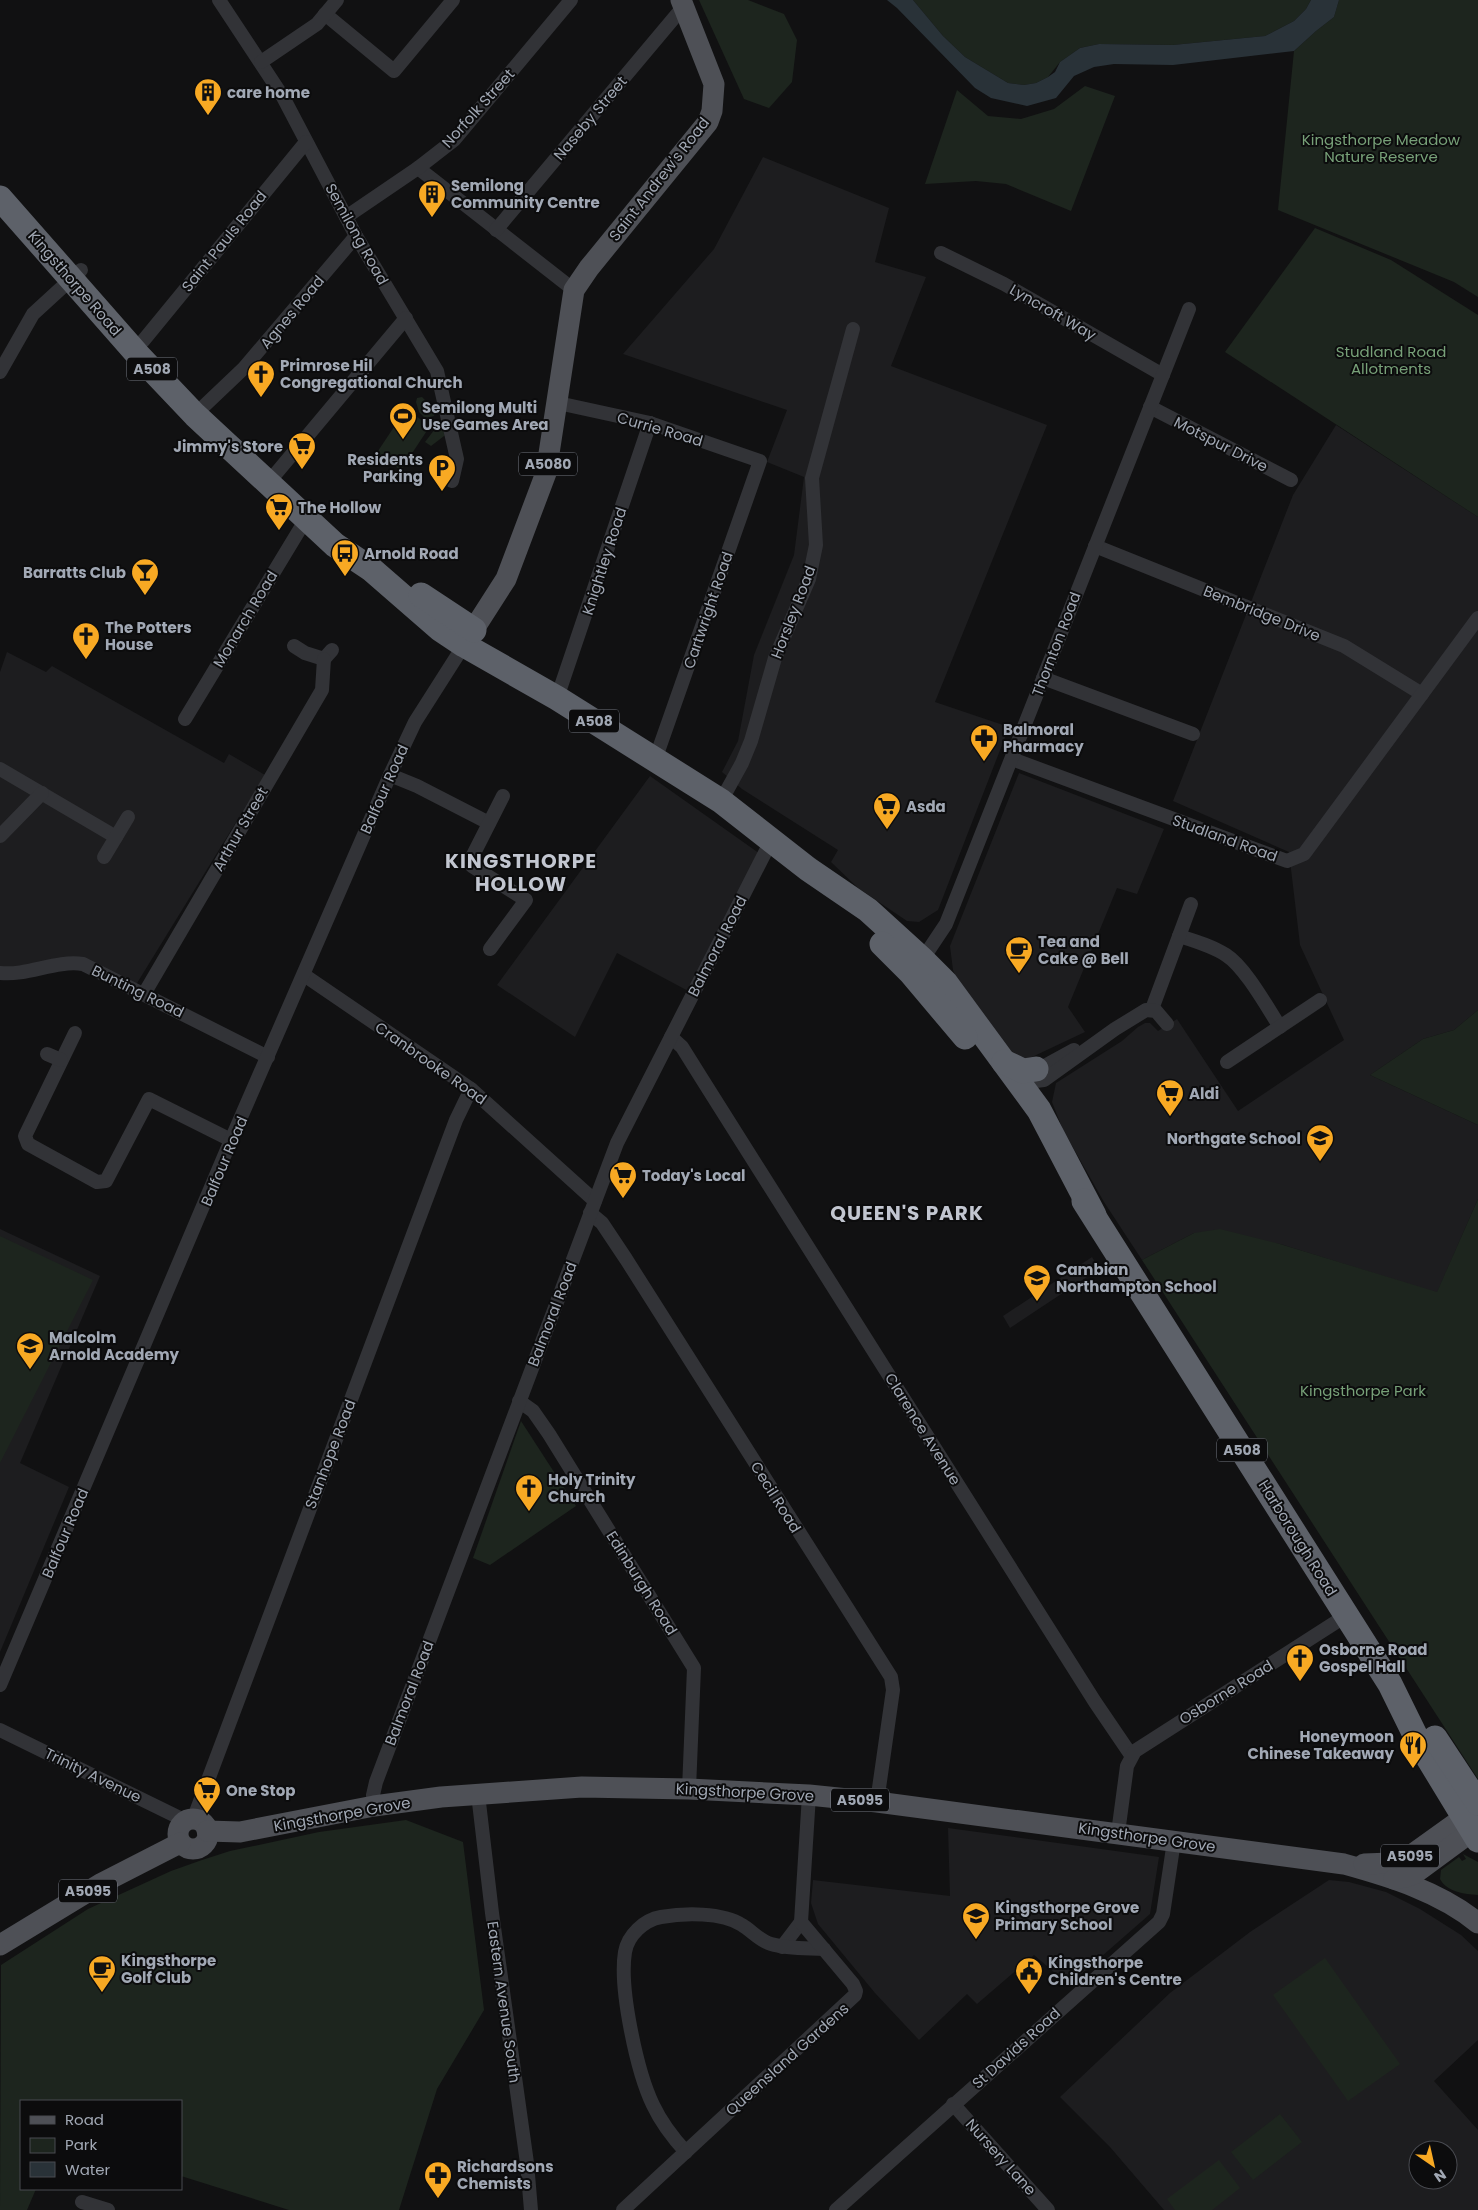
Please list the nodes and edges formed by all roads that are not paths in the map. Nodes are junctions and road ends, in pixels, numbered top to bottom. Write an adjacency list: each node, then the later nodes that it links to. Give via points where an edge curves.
1 (219, 0): 7 (street, Semilong Road)
2 (337, 0): 6 (street)
3 (453, 0): 6 (street, via 394,71)
4 (571, 0): 9 (street, Norfolk Street, via 454,140)
5 (683, 3): 13 (street, Naseby Street); 17 (main road, Saint Andrew's Road / A5080, via 714,84 712,112 708,122)
6 (325, 14): 7 (street, via 317,24)
7 (261, 62): 8 (street, Semilong Road)
8 (306, 142): 12 (street, Semilong Road); 21 (street, Saint Pauls Road)
9 (418, 168): 12 (street, Norfolk Street); 13 (street)
10 (0, 180): 16 (highway, A508)
11 (0, 198): 16 (highway, Kingsthorpe Road / A508)
12 (346, 217): 14 (street, Semilong Road)
13 (496, 230): 17 (street)
14 (356, 236): 19 (street, Semilong Road); 25 (street, Agnes Road, via 244,368)
15 (941, 253): 23 (street, Lyncroft Way, via 1004,284)
16 (73, 269): 21 (highway, Kingsthorpe Road / A508); 22 (street, via 33,314); 29 (highway, Kingsthorpe Road / A508, via 195,415)
17 (574, 290): 24 (main road, A5080)
18 (1189, 309): 23 (street, Thornton Road)
19 (406, 318): 29 (street); 31 (street, Semilong Road, via 437,371 456,459)
20 (854, 329): 49 (street, Horsley Road, via 812,478 816,545 809,579 775,658 751,742)
21 (143, 341): 25 (highway, Kingsthorpe Road / A508)
22 (0, 372)
23 (1163, 375): 26 (street, Thornton Road)
24 (558, 403): 27 (street, Currie Road); 36 (main road, A5080, via 546,473 506,579)
25 (203, 407): 29 (highway, Kingsthorpe Road / A508)
26 (1150, 407): 30 (street, Motspur Drive); 33 (street, Thornton Road)
27 (650, 424): 28 (street, Currie Road); 40 (street, Knightley Road)
28 (760, 461): 44 (street, Cartwright Road)
29 (271, 479): 32 (highway, Kingsthorpe Road / A508); 34 (highway, Kingsthorpe Road / A508, via 347,537)
30 (1292, 480)
31 (452, 481)
32 (306, 519): 34 (highway, Kingsthorpe Road / A508); 41 (street, Monarch Road)
33 (1095, 546): 38 (street, Thornton Road); 39 (street, Bembridge Drive, via 1344,646)
34 (371, 569): 36 (highway, Kingsthorpe Road / A508, via 440,629)
35 (1478, 618): 39 (street, Studland Road)
36 (469, 638): 40 (highway, A508); 46 (street, Balfour Road, via 415,722)
37 (294, 646): 62 (street, Arthur Street, via 305,653 328,655 322,690)
38 (1043, 678): 42 (street); 43 (street, Thornton Road)
39 (1422, 694): 43 (street, Studland Road, via 1304,854 1287,861)
40 (557, 698): 44 (highway, A508)
41 (184, 720)
42 (1193, 734)
43 (1012, 759): 59 (street, Thornton Road, via 946,924)
44 (655, 760): 49 (highway, A508)
45 (0, 769): 47 (street)
46 (390, 775): 51 (street); 61 (street, Balfour Road)
47 (42, 793): 52 (street); 53 (street)
48 (503, 796): 51 (street)
49 (721, 801): 54 (highway, A508)
50 (128, 817): 53 (street)
51 (489, 823): 58 (street, via 470,861 472,866 526,900)
52 (0, 836)
53 (116, 837): 55 (street)
54 (772, 840): 59 (highway, A508, via 868,910); 68 (street, Balmoral Road)
55 (104, 857)
56 (1191, 904): 57 (street)
57 (1179, 936): 64 (street); 66 (street, via 1228,956)
58 (490, 949)
59 (917, 966): 73 (highway, A508, via 924,970 970,1036 977,1053); 73 (highway, A508, via 945,982)
60 (0, 973): 62 (street, Bunting Road, via 71,962 83,964)
61 (304, 975): 70 (street, Balfour Road); 75 (street, Cranbrooke Road)
62 (144, 994): 70 (street, Bunting Road)
63 (1320, 1000): 66 (street)
64 (1152, 1009): 65 (street); 74 (street, via 1141,1012)
65 (1167, 1024)
66 (1280, 1027): 72 (street)
67 (75, 1034): 71 (street)
68 (671, 1037): 78 (street, Balmoral Road, via 620,1135); 83 (street, Clarence Avenue, via 682,1047 1095,1702)
69 (47, 1054): 71 (street)
70 (268, 1057): 77 (street, Balfour Road)
71 (61, 1060): 77 (street, via 25,1136 28,1144 98,1182 106,1180 149,1099)
72 (1227, 1062)
73 (999, 1070): 74 (highway, via 1023,1071); 76 (highway, A508)
74 (1033, 1077): 76 (highway, via 1015,1091)
75 (471, 1089): 78 (street, Cranbrooke Road); 90 (street, Stanhope Road, via 449,1138)
76 (1033, 1116): 80 (highway, Harborough Road / A508)
77 (231, 1140): 81 (street, Balfour Road)
78 (592, 1207): 79 (street, Balmoral Road); 87 (street, Cecil Road, via 891,1677 893,1690)
79 (519, 1401): 84 (street, Edinburgh Road, via 533,1411 549,1434 694,1668); 88 (street, Balmoral Road, via 376,1782)
80 (1347, 1615): 83 (street, Osborne Road, via 1140,1746); 89 (highway, Harborough Road / A508, via 1390,1684 1433,1734)
81 (0, 1684)
82 (0, 1730): 90 (street, Trinity Avenue)
83 (1132, 1755): 91 (street, via 1127,1766)
84 (689, 1789): 85 (main road, Kingsthorpe Grove / A5095, via 582,1788); 86 (main road, Kingsthorpe Grove / A5095)
85 (478, 1794): 88 (main road, Kingsthorpe Grove / A5095); 104 (street, Eastern Avenue South)
86 (809, 1795): 87 (main road, Kingsthorpe Grove / A5095); 95 (street)
87 (877, 1802): 91 (main road, Kingsthorpe Grove / A5095)
88 (374, 1806): 90 (main road, Kingsthorpe Grove / A5095, via 240,1832)
89 (1475, 1821): 93 (main road, A5095, via 1434,1840 1400,1861); 94 (main road, via 1414,1874)
90 (195, 1824): 97 (main road, A5095, via 206,1840 200,1847 186,1848 180,1843 108,1880)
91 (1118, 1833): 92 (main road, Kingsthorpe Grove / A5095)
92 (1174, 1842): 93 (main road, Kingsthorpe Grove / A5095); 100 (street, St Davids Road, via 1159,1922)
93 (1344, 1864): 94 (main road, Kingsthorpe Grove / A5095)
94 (1394, 1879): 96 (main road, Kingsthorpe Grove / A5095, via 1443,1901)
95 (801, 1922): 98 (street); 99 (street, Queensland Gardens)
96 (1478, 1923)
97 (0, 1945)
98 (782, 1947): 99 (street); 101 (street, via 769,1944 734,1921 711,1915 660,1917 648,1921 629,1940 624,1970 638,2062 654,2107)
99 (824, 1949): 101 (street, Queensland Gardens, via 853,1984 855,1996)
100 (953, 2104): 106 (street, St Davids Road); 107 (street, Nursery Lane)
101 (686, 2152): 105 (street, Queensland Gardens)
102 (82, 2201): 103 (street)
103 (108, 2210)
104 (531, 2210)
105 (622, 2210)
106 (836, 2210)
107 (1048, 2210)

